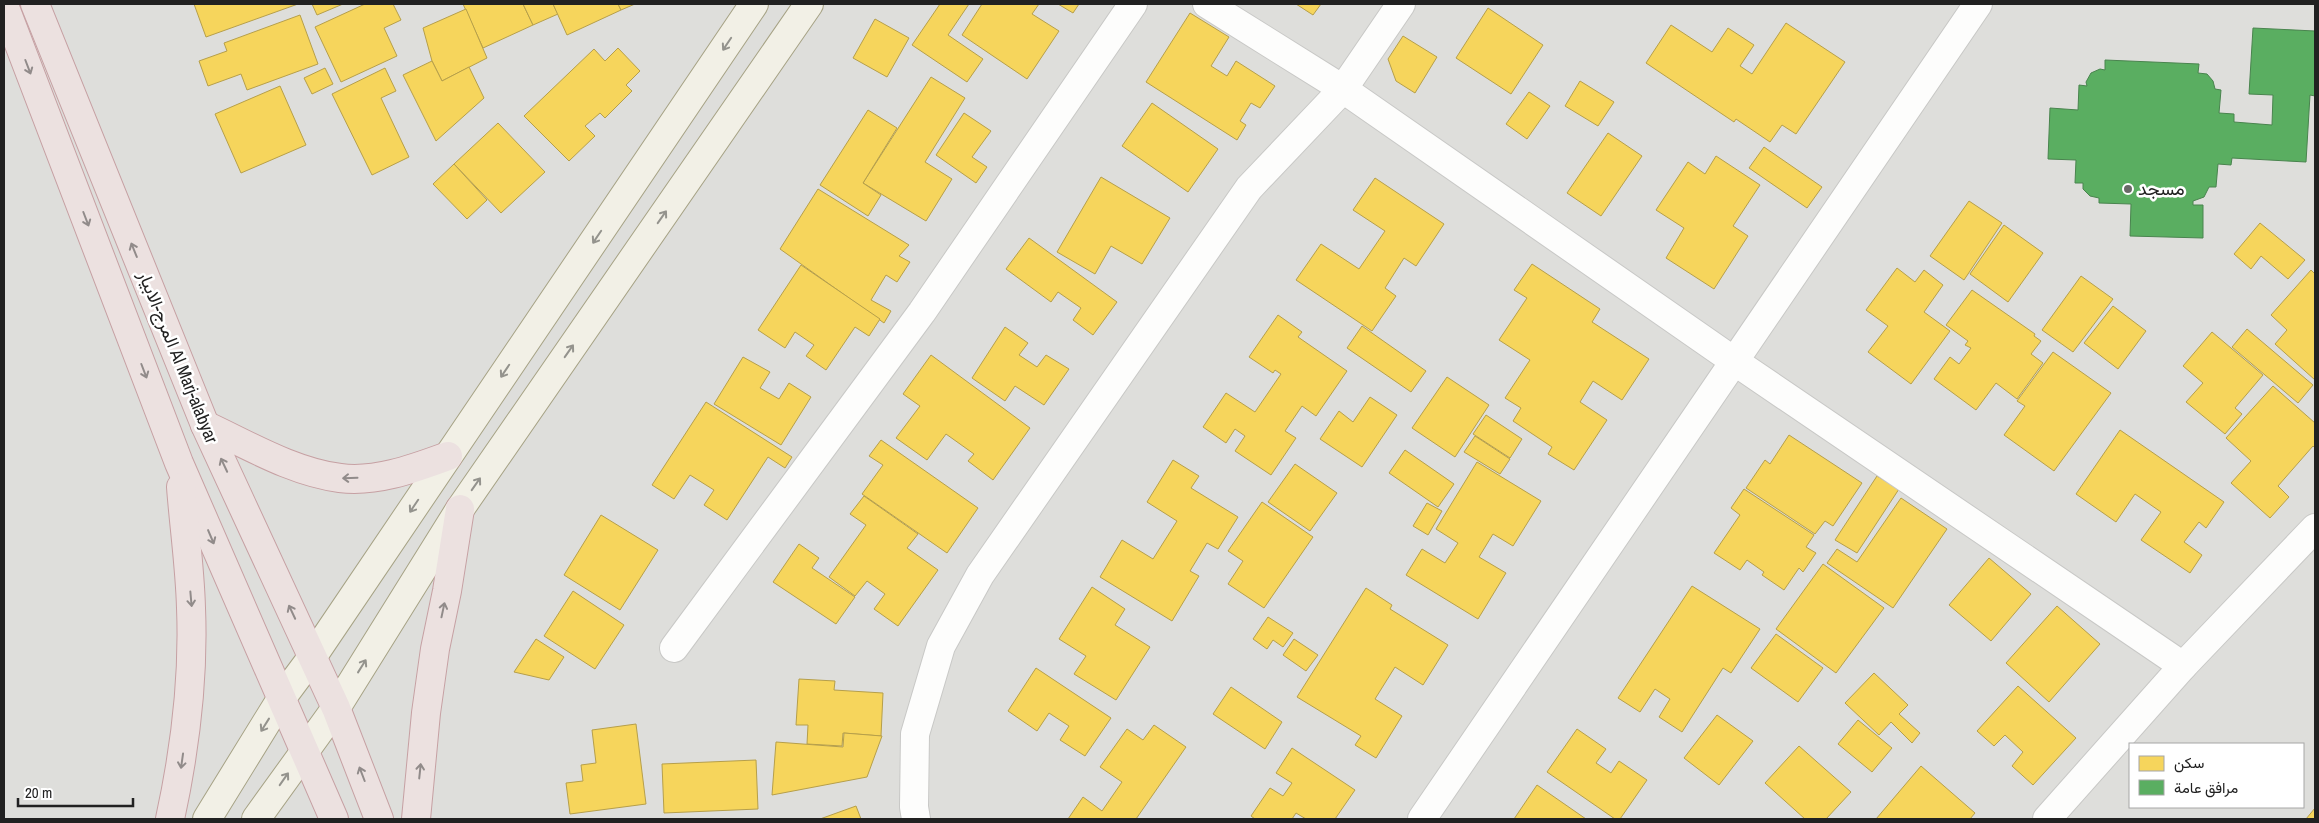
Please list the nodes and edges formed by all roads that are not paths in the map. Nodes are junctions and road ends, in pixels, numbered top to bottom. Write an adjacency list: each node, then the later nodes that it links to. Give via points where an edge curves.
1 (35, 4): 12 (highway, المرج-الابيار Al Marj-alabyar, one-way to 1)
2 (754, 4): 13 (main road, one-way to 13)
3 (810, 4): 15 (main road, one-way to 3)
4 (1133, 4): 17 (street, via 922,312)
5 (1207, 4): 10 (street)
6 (1401, 4): 10 (street)
7 (1978, 4): 11 (street)
8 (4, 5): 9 (highway, المرج-الابيار Al Marj-alabyar)
9 (11, 43): 14 (highway, المرج-الابيار Al Marj-alabyar, one-way to 14)
10 (1343, 89): 11 (street); 29 (street, via 1249,188 980,575 941,646 915,734)
11 (1734, 361): 19 (street); 30 (street)
12 (205, 425): 13 (highway, one-way to 12, via 408,470 342,478 311,472); 18 (highway, المرج-الابيار Al Marj-alabyar, one-way to 12)
13 (448, 456): 18 (main road, one-way to 18)
14 (179, 463): 20 (highway, المرج-الابيار Al Marj-alabyar, one-way to 20); 23 (highway, one-way to 23, via 192,608 191,663 182,764)
15 (460, 508): 21 (main road, one-way to 15); 28 (highway, one-way to 15, via 434,649)
16 (2315, 528): 19 (street)
17 (674, 648)
18 (313, 656): 20 (main road); 21 (highway, المرج-الابيار Al Marj-alabyar)
19 (2183, 666): 31 (street)
20 (281, 699): 22 (highway, المرج-الابيار Al Marj-alabyar); 24 (main road, one-way to 24)
21 (336, 708): 22 (main road); 27 (highway, المرج-الابيار Al Marj-alabyar, one-way to 21)
22 (305, 750): 25 (main road, one-way to 22); 26 (highway, المرج-الابيار Al Marj-alabyar)
23 (170, 819)
24 (207, 819)
25 (256, 819)
26 (334, 819)
27 (379, 819)
28 (416, 819)
29 (916, 819)
30 (1422, 819)
31 (2047, 819)

